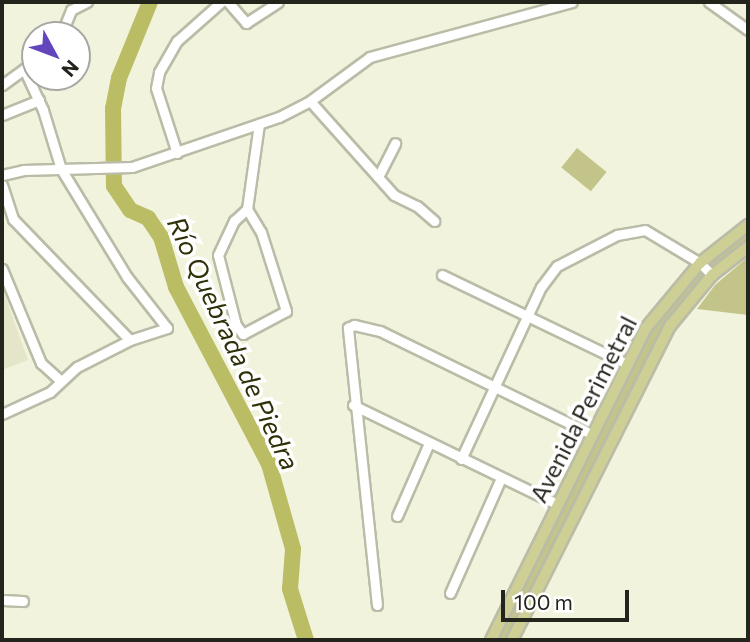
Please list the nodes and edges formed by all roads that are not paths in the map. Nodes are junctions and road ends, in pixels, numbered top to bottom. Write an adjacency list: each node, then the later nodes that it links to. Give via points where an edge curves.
1 (87, 2): 7 (street)
2 (221, 2): 17 (street, via 177,41 159,72 156,88)
3 (228, 2): 4 (street, via 246,23)
4 (278, 2)
5 (572, 2): 13 (street, via 370,57)
6 (709, 2): 8 (street)
7 (71, 6)
8 (748, 30)
9 (21, 71): 10 (street)
10 (2, 85)
11 (34, 91): 12 (street)
12 (38, 100): 14 (street); 18 (street)
13 (310, 101): 15 (street); 20 (street)
14 (2, 114)
15 (259, 124): 17 (street); 22 (street)
16 (395, 143): 20 (street)
17 (177, 153): 18 (street, via 122,169)
18 (61, 169): 19 (street); 31 (street, via 127,277 167,328)
19 (2, 175)
20 (378, 177): 23 (street, via 394,195)
21 (2, 185): 31 (street, via 13,219)
22 (247, 209): 22 (street, via 234,221 218,255 236,325 243,334 286,311 261,232)
23 (434, 221)
24 (748, 225): 26 (main road, Avenida Perimetral)
25 (748, 247): 29 (main road, Avenida Perimetral)
26 (700, 263): 29 (street); 30 (street, via 659,235 629,229 558,266); 32 (main road, Avenida Perimetral, via 667,299)
27 (2, 269): 33 (street, via 41,363)
28 (442, 275): 30 (street)
29 (712, 275): 42 (main road, Avenida Perimetral, via 670,326)
30 (527, 316): 32 (street); 34 (street)
31 (130, 340): 33 (street, via 77,367)
32 (625, 363): 37 (main road, Avenida Perimetral)
33 (61, 381): 36 (street)
34 (494, 389): 35 (street, via 380,331 354,325 346,336); 37 (street); 39 (street)
35 (354, 405): 38 (street); 47 (street)
36 (2, 414)
37 (591, 434): 41 (main road, Avenida Perimetral)
38 (429, 443): 39 (street); 43 (street)
39 (461, 459): 40 (street)
40 (501, 478): 41 (street); 44 (street)
41 (558, 503): 42 (main road); 48 (main road, Avenida Perimetral)
42 (577, 509): 49 (main road, Avenida Perimetral)
43 (397, 516)
44 (450, 593)
45 (2, 600): 46 (street)
46 (23, 601)
47 (377, 605)
48 (491, 640)
49 (512, 640)

